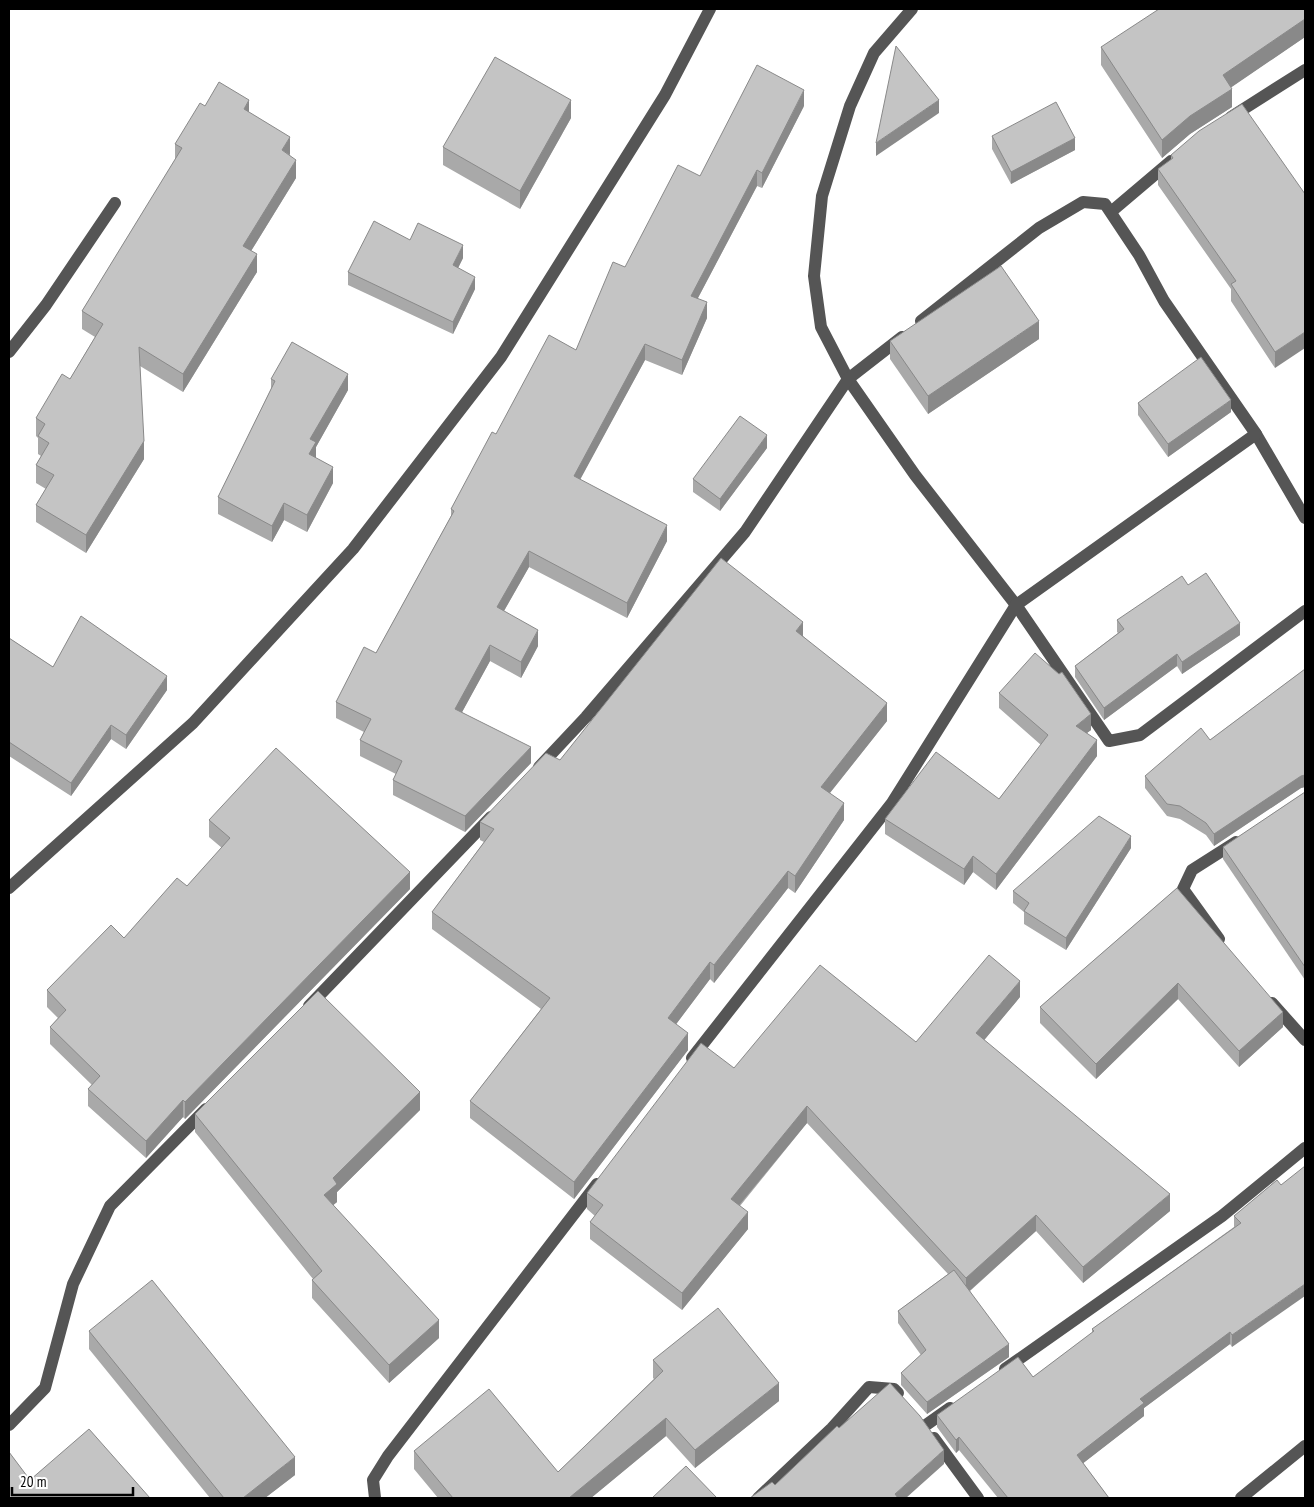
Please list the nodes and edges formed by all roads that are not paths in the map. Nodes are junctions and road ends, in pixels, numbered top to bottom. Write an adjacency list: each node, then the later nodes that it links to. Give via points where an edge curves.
1 (710, 9): 17 (street, via 665,95 502,357 353,549 193,723)
2 (912, 9): 9 (street, via 874,53 850,106 822,196 814,276 821,327)
3 (1305, 70): 4 (street)
4 (1218, 126)
5 (1179, 154): 7 (street)
6 (115, 204): 8 (street, via 46,305)
7 (1112, 212): 9 (street, via 1105,204 1083,202 1039,228); 10 (street, via 1164,301)
8 (9, 352)
9 (848, 379): 12 (street, via 915,475); 14 (street, via 745,532 586,717)
10 (1256, 434): 11 (street); 12 (street)
11 (1305, 518)
12 (1016, 605): 13 (street, via 1109,741 1140,735); 22 (street, via 892,803)
13 (1305, 611)
14 (532, 774)
15 (498, 809): 20 (street)
16 (1246, 836): 18 (street, via 1192,870 1183,890)
17 (9, 888)
18 (1228, 951)
19 (1266, 996): 21 (street)
20 (300, 1016)
21 (1305, 1040)
22 (682, 1072)
23 (215, 1100): 29 (street, via 110,1206 73,1284 45,1388)
24 (1305, 1148): 26 (street, via 1222,1216)
25 (605, 1173): 31 (street, via 388,1456 373,1480)
26 (998, 1374)
27 (958, 1403): 33 (street, via 922,1422)
28 (907, 1404): 32 (street, via 894,1389 869,1388)
29 (9, 1425)
30 (1305, 1446): 34 (street)
31 (375, 1498)
32 (758, 1498)
33 (978, 1498)
34 (1241, 1498)

